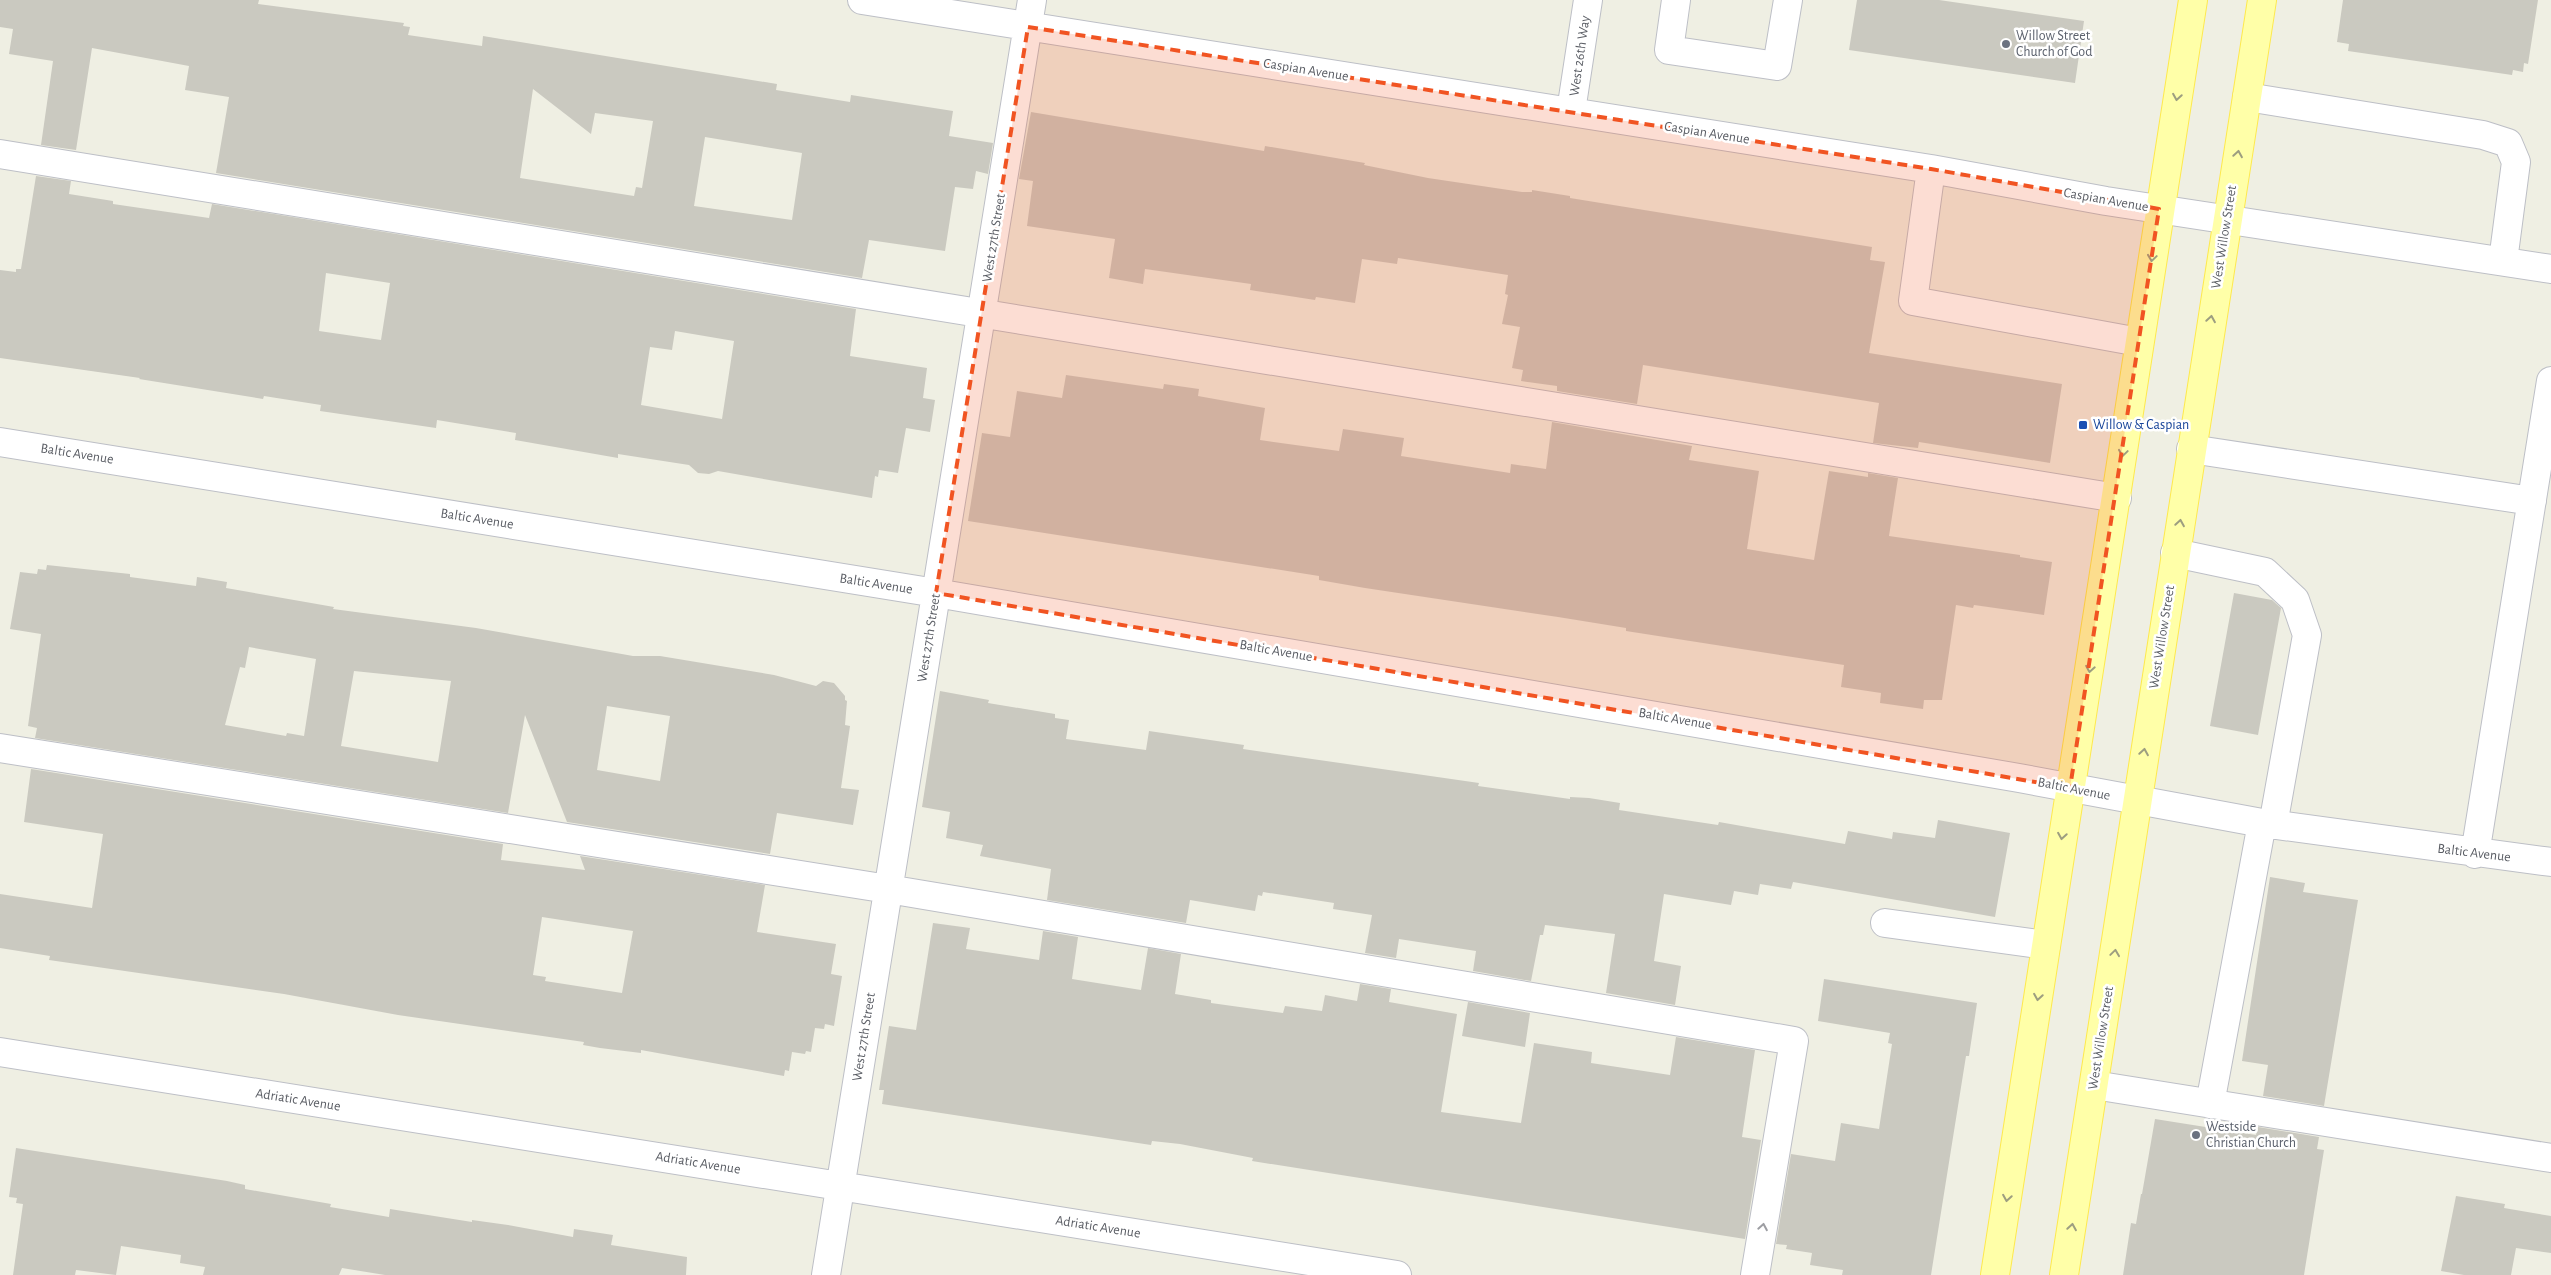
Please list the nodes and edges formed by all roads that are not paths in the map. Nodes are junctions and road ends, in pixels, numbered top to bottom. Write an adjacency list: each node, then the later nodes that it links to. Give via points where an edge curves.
1 (862, 0): 8 (street, Caspian Avenue)
2 (1032, 0): 8 (street, West 27th Street)
3 (1588, 0): 10 (street, West 26th Way)
4 (1676, 0): 5 (street, via 1669,50 1777,66)
5 (1788, 0)
6 (2193, 0): 13 (main road, one-way to 13)
7 (2262, 0): 9 (main road, West Willow Street)
8 (1028, 27): 10 (street, Caspian Avenue); 17 (street, West 27th Street)
9 (2247, 97): 14 (main road, West Willow Street, one-way to 9); 15 (street, via 2483,135 2508,143 2516,162)
10 (1572, 111): 12 (street, Caspian Avenue)
11 (0, 154): 17 (street)
12 (1931, 169): 13 (street, Caspian Avenue); 18 (street, via 1913,301)
13 (2159, 209): 14 (street, Caspian Avenue); 18 (main road, one-way to 18)
14 (2227, 220): 15 (street, Caspian Avenue); 21 (main road, West Willow Street, one-way to 14)
15 (2503, 261): 16 (street, Caspian Avenue)
16 (2551, 269)
17 (981, 314): 22 (street); 25 (street, West 27th Street)
18 (2140, 342): 22 (main road, one-way to 22)
19 (2551, 381): 23 (street)
20 (0, 442): 25 (street, Baltic Avenue)
21 (2191, 449): 23 (street); 24 (main road, West Willow Street, one-way to 21)
22 (2117, 498): 27 (main road, one-way to 27)
23 (2532, 501): 30 (street)
24 (2175, 553): 28 (main road, West Willow Street, one-way to 24); 29 (street, via 2265,572 2295,600 2308,635)
25 (936, 594): 27 (street, Baltic Avenue); 32 (street, West 27th Street)
26 (0, 748): 32 (street)
27 (2070, 788): 28 (street, Baltic Avenue); 34 (main road, one-way to 34)
28 (2137, 800): 29 (street, Baltic Avenue); 36 (main road, West Willow Street, one-way to 28)
29 (2267, 824): 30 (street, Baltic Avenue); 37 (street)
30 (2476, 854): 31 (street, Baltic Avenue)
31 (2551, 862)
32 (888, 889): 39 (street, West 27th Street); 42 (street, one-way to 32, via 1794,1041)
33 (1885, 923): 34 (street)
34 (2046, 946): 43 (main road, one-way to 43)
35 (0, 1052): 39 (street, Adriatic Avenue)
36 (2094, 1084): 37 (street); 44 (main road, West Willow Street, one-way to 36)
37 (2210, 1104): 38 (street)
38 (2551, 1158)
39 (840, 1186): 40 (street, West 27th Street); 41 (street, Adriatic Avenue)
40 (826, 1275)
41 (1396, 1275)
42 (1755, 1275)
43 (1995, 1275)
44 (2064, 1275)

